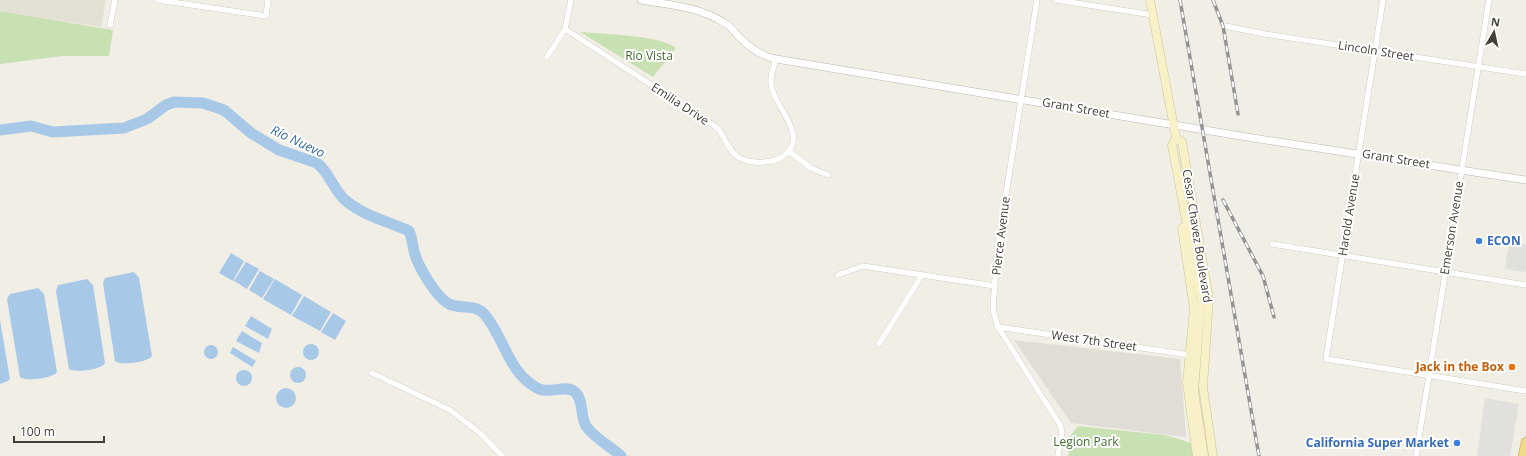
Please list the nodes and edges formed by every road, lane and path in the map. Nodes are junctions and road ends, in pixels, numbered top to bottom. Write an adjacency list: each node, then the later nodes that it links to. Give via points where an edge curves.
1 (115, 0): 12 (street)
2 (158, 0): 3 (street, via 266,16)
3 (268, 0)
4 (571, 0): 14 (street)
5 (641, 0): 17 (street, Grant Street, via 690,8 711,15 728,25 755,51 765,57)
6 (1037, 0): 20 (street, Pierce Avenue)
7 (1056, 0): 11 (street)
8 (1150, 0): 11 (main road, Cesar Chavez Boulevard)
9 (1383, 0): 15 (street, Harold Avenue)
10 (1489, 0): 18 (street, Emerson Avenue)
11 (1153, 15): 21 (main road, Cesar Chavez Boulevard)
12 (110, 25)
13 (1226, 26): 15 (street, Lincoln Street)
14 (565, 29): 16 (street); 23 (street, Emilia Drive, via 718,129 732,152 739,158 764,163 775,161)
15 (1375, 50): 18 (street, Lincoln Street); 24 (street, Harold Avenue)
16 (547, 57)
17 (776, 59): 20 (street, Grant Street); 23 (street, via 770,78 793,135)
18 (1478, 67): 19 (street, Lincoln Street); 25 (street, Emerson Avenue)
19 (1526, 74)
20 (1022, 99): 21 (street, Grant Street); 35 (street, Pierce Avenue, via 997,250)
21 (1172, 124): 22 (main road, Cesar Chavez Boulevard); 24 (street, Grant Street)
22 (1176, 138): 28 (main road, Cesar Chavez Boulevard, via 1172,145); 47 (main road, Cesar Chavez Boulevard, via 1182,142 1208,291 1203,388)
23 (789, 151): 26 (street, via 811,168)
24 (1358, 154): 25 (street, Grant Street); 30 (street, Harold Avenue)
25 (1461, 170): 27 (street, Grant Street); 31 (street, Emerson Avenue)
26 (828, 175)
27 (1526, 180)
28 (1181, 194): 38 (main road, via 1178,204 1194,309); 46 (main road, Cesar Chavez Boulevard, via 1200,300 1194,391)
29 (1272, 244): 30 (street)
30 (1343, 255): 31 (street); 40 (street, Harold Avenue, via 1326,359)
31 (1445, 272): 34 (street); 40 (street, Emerson Avenue)
32 (838, 275): 33 (street, via 863,266)
33 (922, 275): 35 (street); 37 (street)
34 (1526, 285)
35 (994, 286): 36 (street, Pierce Avenue, via 993,310)
36 (998, 327): 38 (street, West 7th Street); 44 (street, Pierce Avenue, via 1060,425 1062,432)
37 (879, 344)
38 (1190, 355): 45 (main road, via 1187,383)
39 (372, 373): 43 (street, via 450,410 480,433)
40 (1429, 376): 41 (street); 48 (street, Emerson Avenue)
41 (1526, 391)
42 (1526, 442): 49 (highway)
43 (502, 456)
44 (1058, 456)
45 (1197, 456)
46 (1204, 456)
47 (1213, 456)
48 (1416, 456)
49 (1524, 456)

